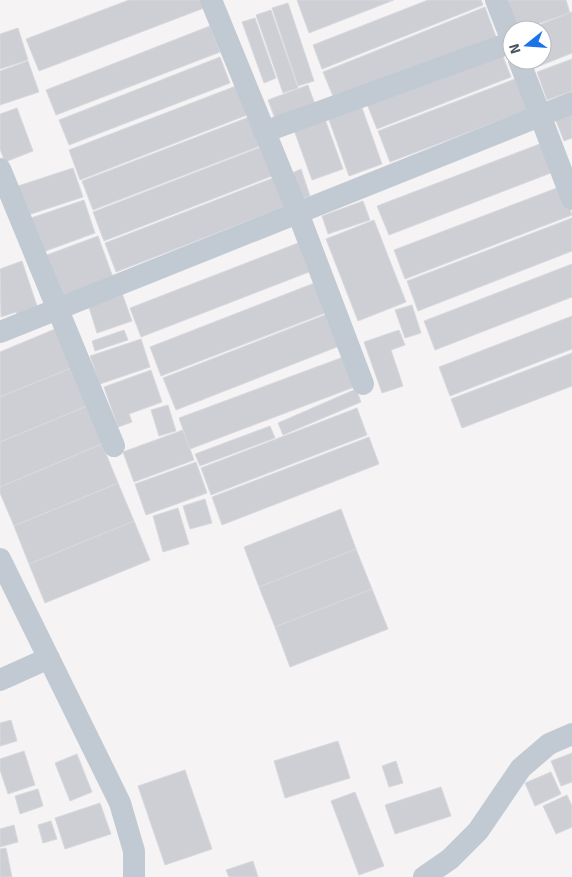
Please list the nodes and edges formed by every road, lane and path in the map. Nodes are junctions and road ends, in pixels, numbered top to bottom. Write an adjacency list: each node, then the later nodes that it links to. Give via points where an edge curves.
1 (211, 0): 8 (street)
2 (496, 0): 3 (street)
3 (504, 20)
4 (502, 46): 8 (street)
5 (523, 70): 7 (street)
6 (572, 103): 7 (street)
7 (541, 116): 10 (street); 11 (street)
8 (264, 132): 11 (street)
9 (0, 169): 12 (street)
10 (572, 199)
11 (298, 213): 12 (street); 14 (street)
12 (58, 309): 13 (street); 15 (street)
13 (0, 332)
14 (364, 384)
15 (114, 446)
16 (0, 559): 17 (street)
17 (49, 658): 18 (street); 20 (street, via 120,803 134,851)
18 (0, 680)
19 (572, 734): 21 (street, via 549,744 521,768 478,831 450,859)
20 (134, 877)
21 (424, 877)

